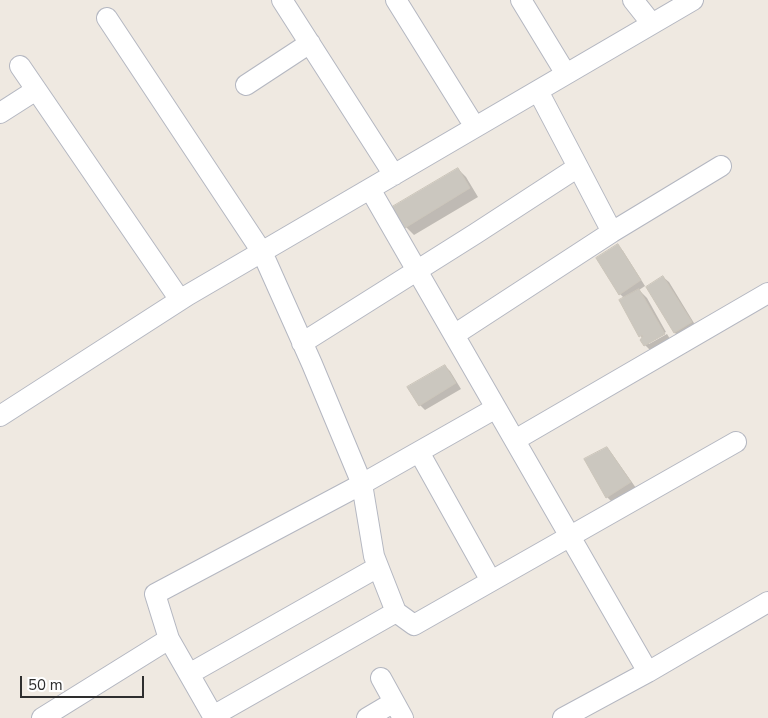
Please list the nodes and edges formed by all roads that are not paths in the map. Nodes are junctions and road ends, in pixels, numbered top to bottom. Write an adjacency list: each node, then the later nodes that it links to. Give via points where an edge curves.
1 (282, 0): 8 (street)
2 (396, 0): 15 (street)
3 (521, 0): 10 (street)
4 (633, 0): 7 (street)
5 (693, 0): 7 (street)
6 (107, 18): 21 (street)
7 (652, 24): 10 (street)
8 (310, 43): 11 (street); 18 (street)
9 (20, 66): 12 (street)
10 (566, 74): 13 (street)
11 (246, 85)
12 (36, 90): 14 (street); 24 (street)
13 (538, 91): 15 (street); 17 (street)
14 (0, 113)
15 (475, 127): 18 (street)
16 (720, 166): 20 (street)
17 (578, 167): 20 (street); 22 (street)
18 (394, 175): 19 (street)
19 (370, 189): 21 (street); 22 (street)
20 (612, 232): 25 (street)
21 (262, 252): 24 (street); 26 (street)
22 (417, 271): 25 (street); 26 (street)
23 (768, 293): 29 (street)
24 (180, 300): 28 (street)
25 (454, 335): 27 (street)
26 (302, 343): 32 (street)
27 (496, 408): 29 (street); 31 (street)
28 (0, 416)
29 (515, 440): 33 (street)
30 (736, 442): 33 (street)
31 (419, 452): 32 (street); 35 (street)
32 (362, 484): 34 (street); 38 (street, via 155,594)
33 (570, 536): 35 (street); 39 (street)
34 (378, 567): 37 (street); 40 (street)
35 (492, 581): 37 (street, via 414,625)
36 (768, 602): 39 (street)
37 (396, 612): 43 (street)
38 (169, 639): 40 (street); 44 (street)
39 (648, 672): 46 (street)
40 (189, 674): 43 (street)
41 (381, 678): 42 (street)
42 (398, 710): 45 (street)
43 (213, 717)
44 (42, 718)
45 (367, 718)
46 (563, 718)

